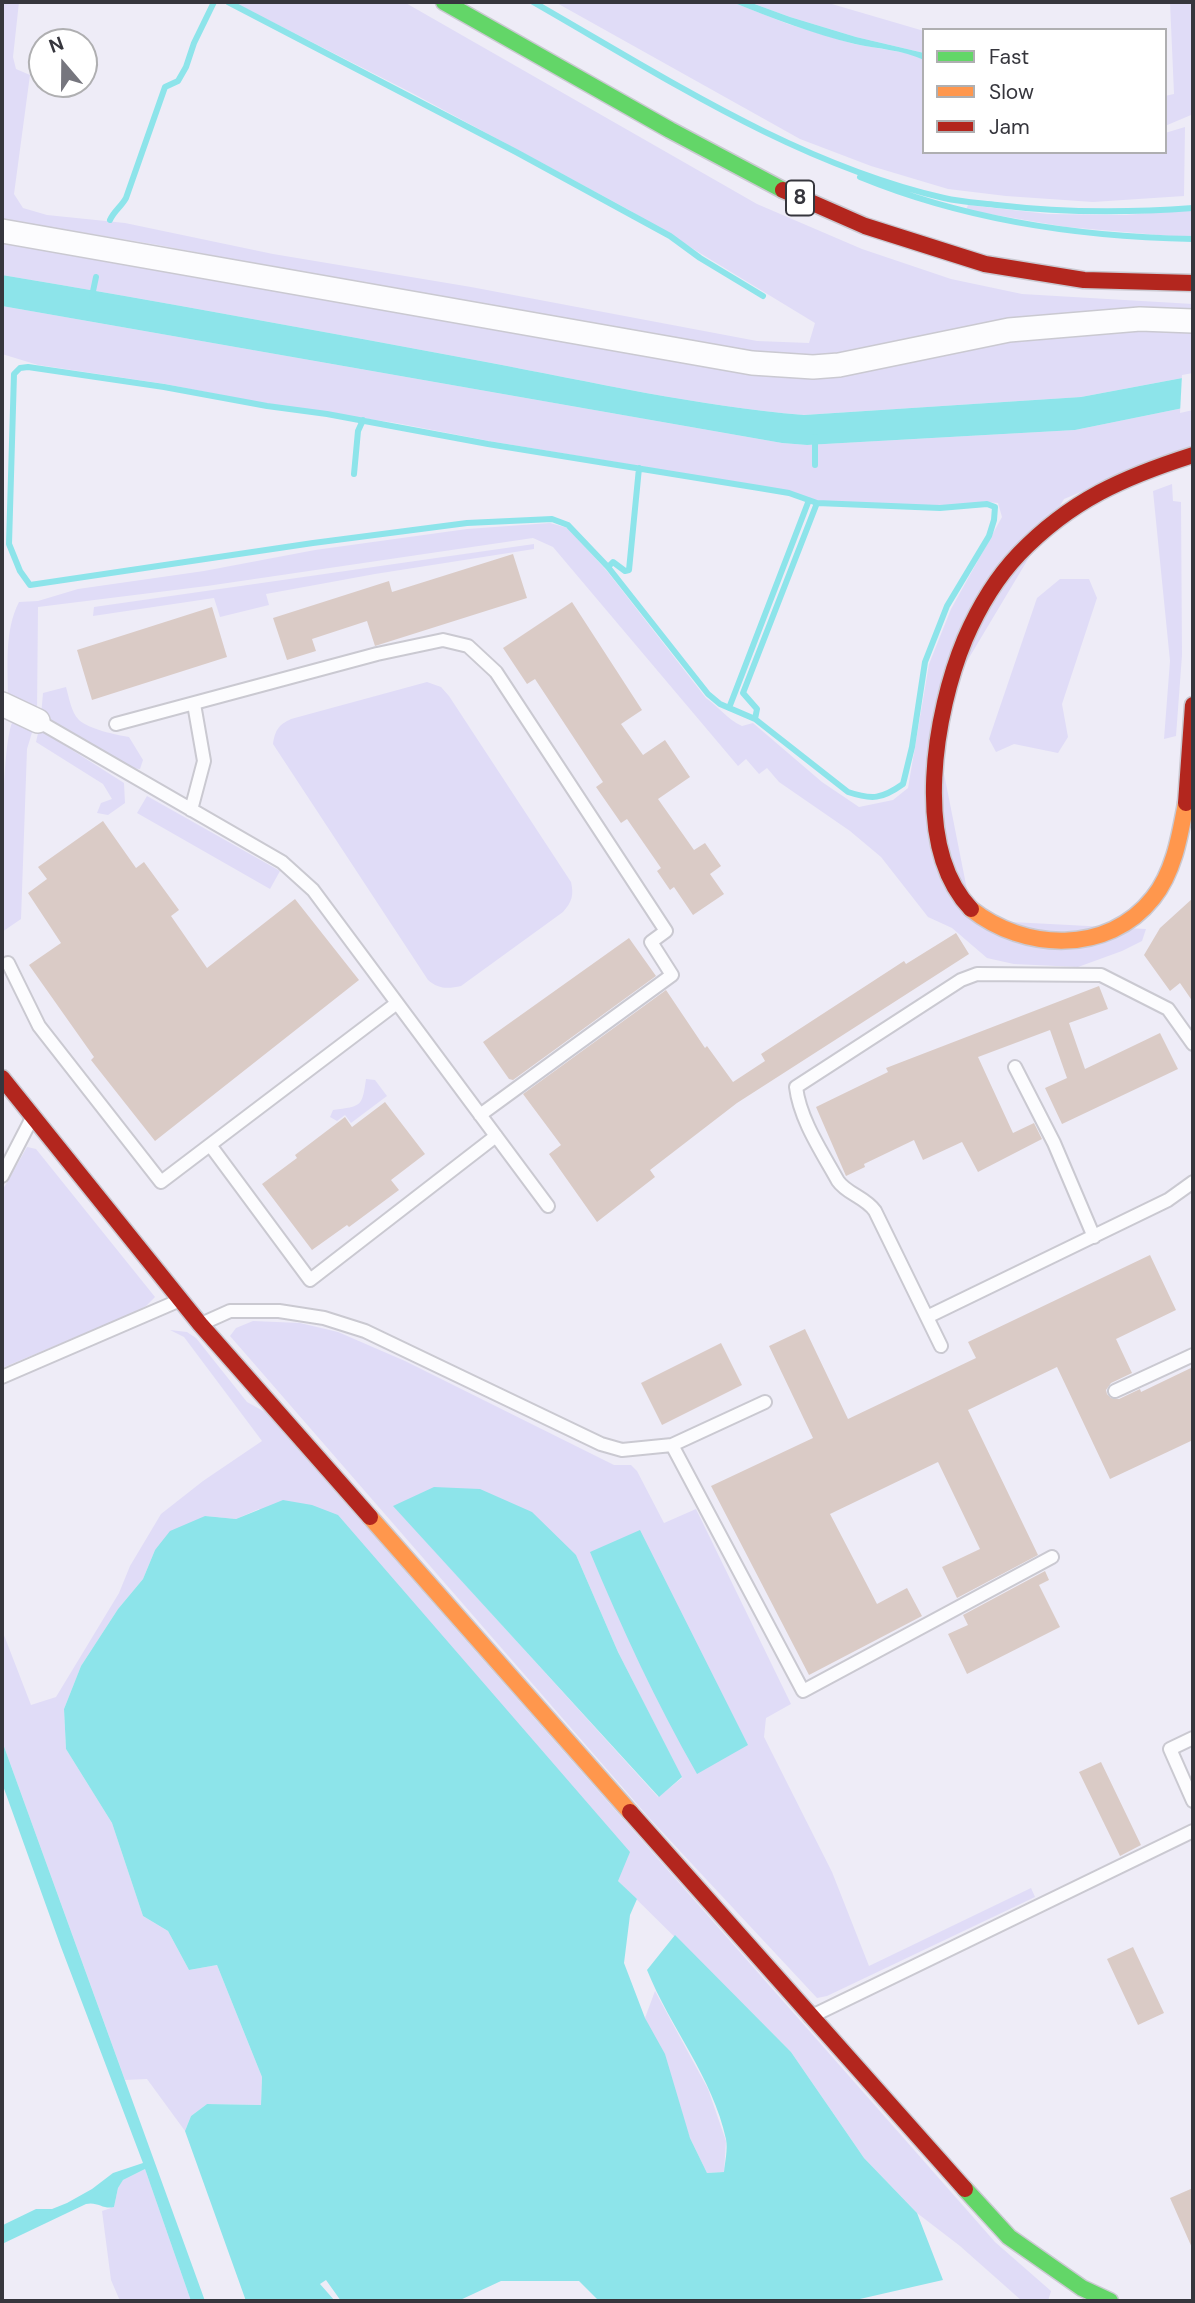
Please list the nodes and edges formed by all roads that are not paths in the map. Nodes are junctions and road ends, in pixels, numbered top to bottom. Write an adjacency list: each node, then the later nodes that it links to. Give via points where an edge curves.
1 (443, 2): 3 (main road, 8, via 787,192 865,226 985,264 1083,280)
2 (2, 231): 4 (street, via 752,363 839,365 1009,330 1140,319)
3 (1193, 283)
4 (1193, 321)
5 (1193, 455): 8 (main road, via 1107,484 1060,515 1030,540 972,620 941,718 933,781 941,853 957,893 978,915 1037,939 1087,940 1136,917 1158,894 1178,847)
6 (2, 704): 9 (street)
7 (194, 704): 10 (lane); 11 (lane, via 204,761); 17 (lane, via 443,640 468,646 496,672 667,931 650,942 673,975)
8 (1193, 705)
9 (38, 721): 11 (lane)
10 (116, 724)
11 (191, 810): 13 (lane, via 282,862 313,890)
12 (8, 963): 20 (lane, via 39,1026 161,1182)
13 (397, 1003): 17 (lane); 20 (lane)
14 (1193, 1044): 26 (lane, via 1168,1009 1101,975 977,974 796,1087 803,1114 838,1181 875,1211)
15 (1015, 1067): 24 (lane)
16 (2, 1078): 18 (main road)
17 (480, 1115): 19 (lane)
18 (32, 1118): 21 (lane); 25 (main road)
19 (496, 1136): 20 (lane, via 310,1280); 23 (lane)
20 (209, 1145)
21 (2, 1177)
22 (1193, 1182): 24 (lane, via 1168,1200)
23 (548, 1206)
24 (1094, 1237): 26 (lane)
25 (180, 1299): 27 (main road); 30 (lane)
26 (927, 1317): 28 (lane)
27 (200, 1324): 33 (lane, via 230,1311 279,1311 324,1318 365,1331 601,1444 622,1450); 38 (main road)
28 (941, 1346)
29 (1193, 1355): 31 (lane)
30 (2, 1377)
31 (1115, 1391)
32 (765, 1402): 33 (lane)
33 (671, 1445): 34 (lane, via 803,1691)
34 (1052, 1557)
35 (1193, 1738): 36 (lane, via 1170,1749)
36 (1193, 1801)
37 (1193, 1831): 38 (lane)
38 (810, 2017): 39 (main road, via 1009,2237 1082,2288)
39 (1110, 2301)

